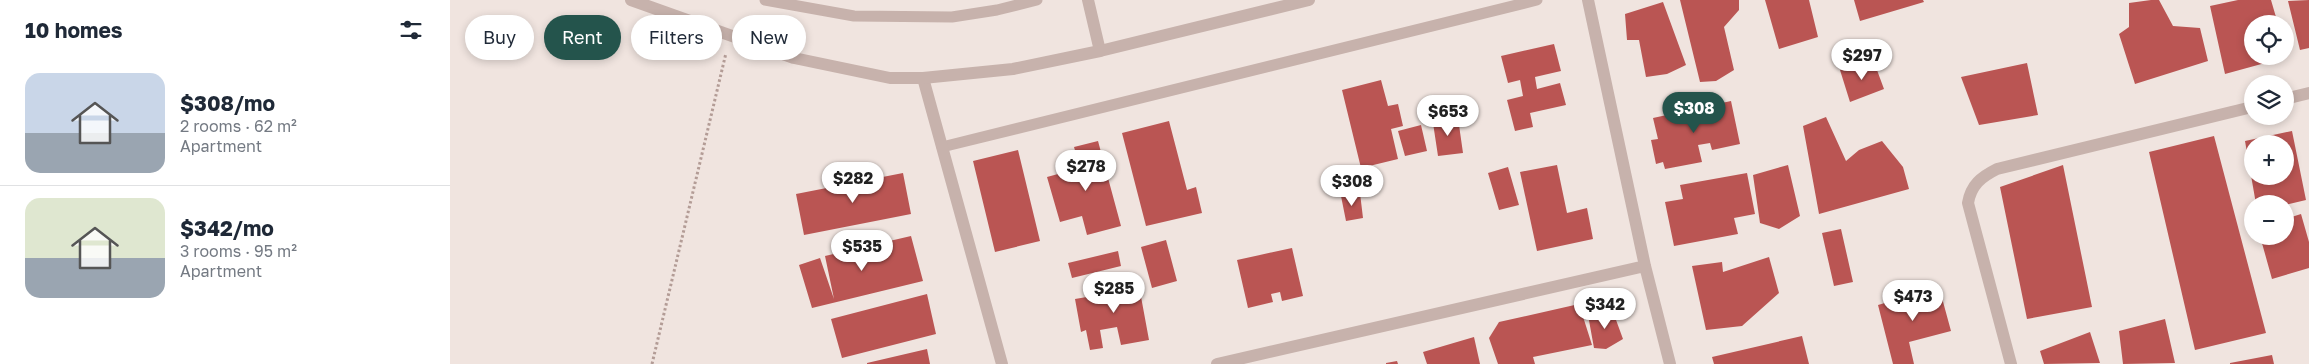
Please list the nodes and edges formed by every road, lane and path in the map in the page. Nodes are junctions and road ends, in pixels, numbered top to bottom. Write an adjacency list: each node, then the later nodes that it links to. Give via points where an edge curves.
1 (631, 0): 8 (street)
2 (765, 0): 3 (lane, via 854,16 952,17)
3 (1037, 0)
4 (1088, 0): 9 (street)
5 (1309, 0): 9 (street)
6 (1537, 0): 14 (lane)
7 (1588, 0): 15 (street)
8 (731, 35): 10 (street, via 794,58 890,78); 16 (path)
9 (1100, 51): 10 (street, via 1013,69)
10 (923, 78): 14 (street)
11 (2309, 93): 12 (street)
12 (2294, 97)
13 (2244, 109): 20 (street, via 1997,169 1977,182 1968,203)
14 (942, 147): 17 (street)
15 (1644, 266): 18 (street); 19 (street)
16 (652, 364)
17 (1002, 364)
18 (1217, 364)
19 (1670, 364)
20 (2011, 364)

